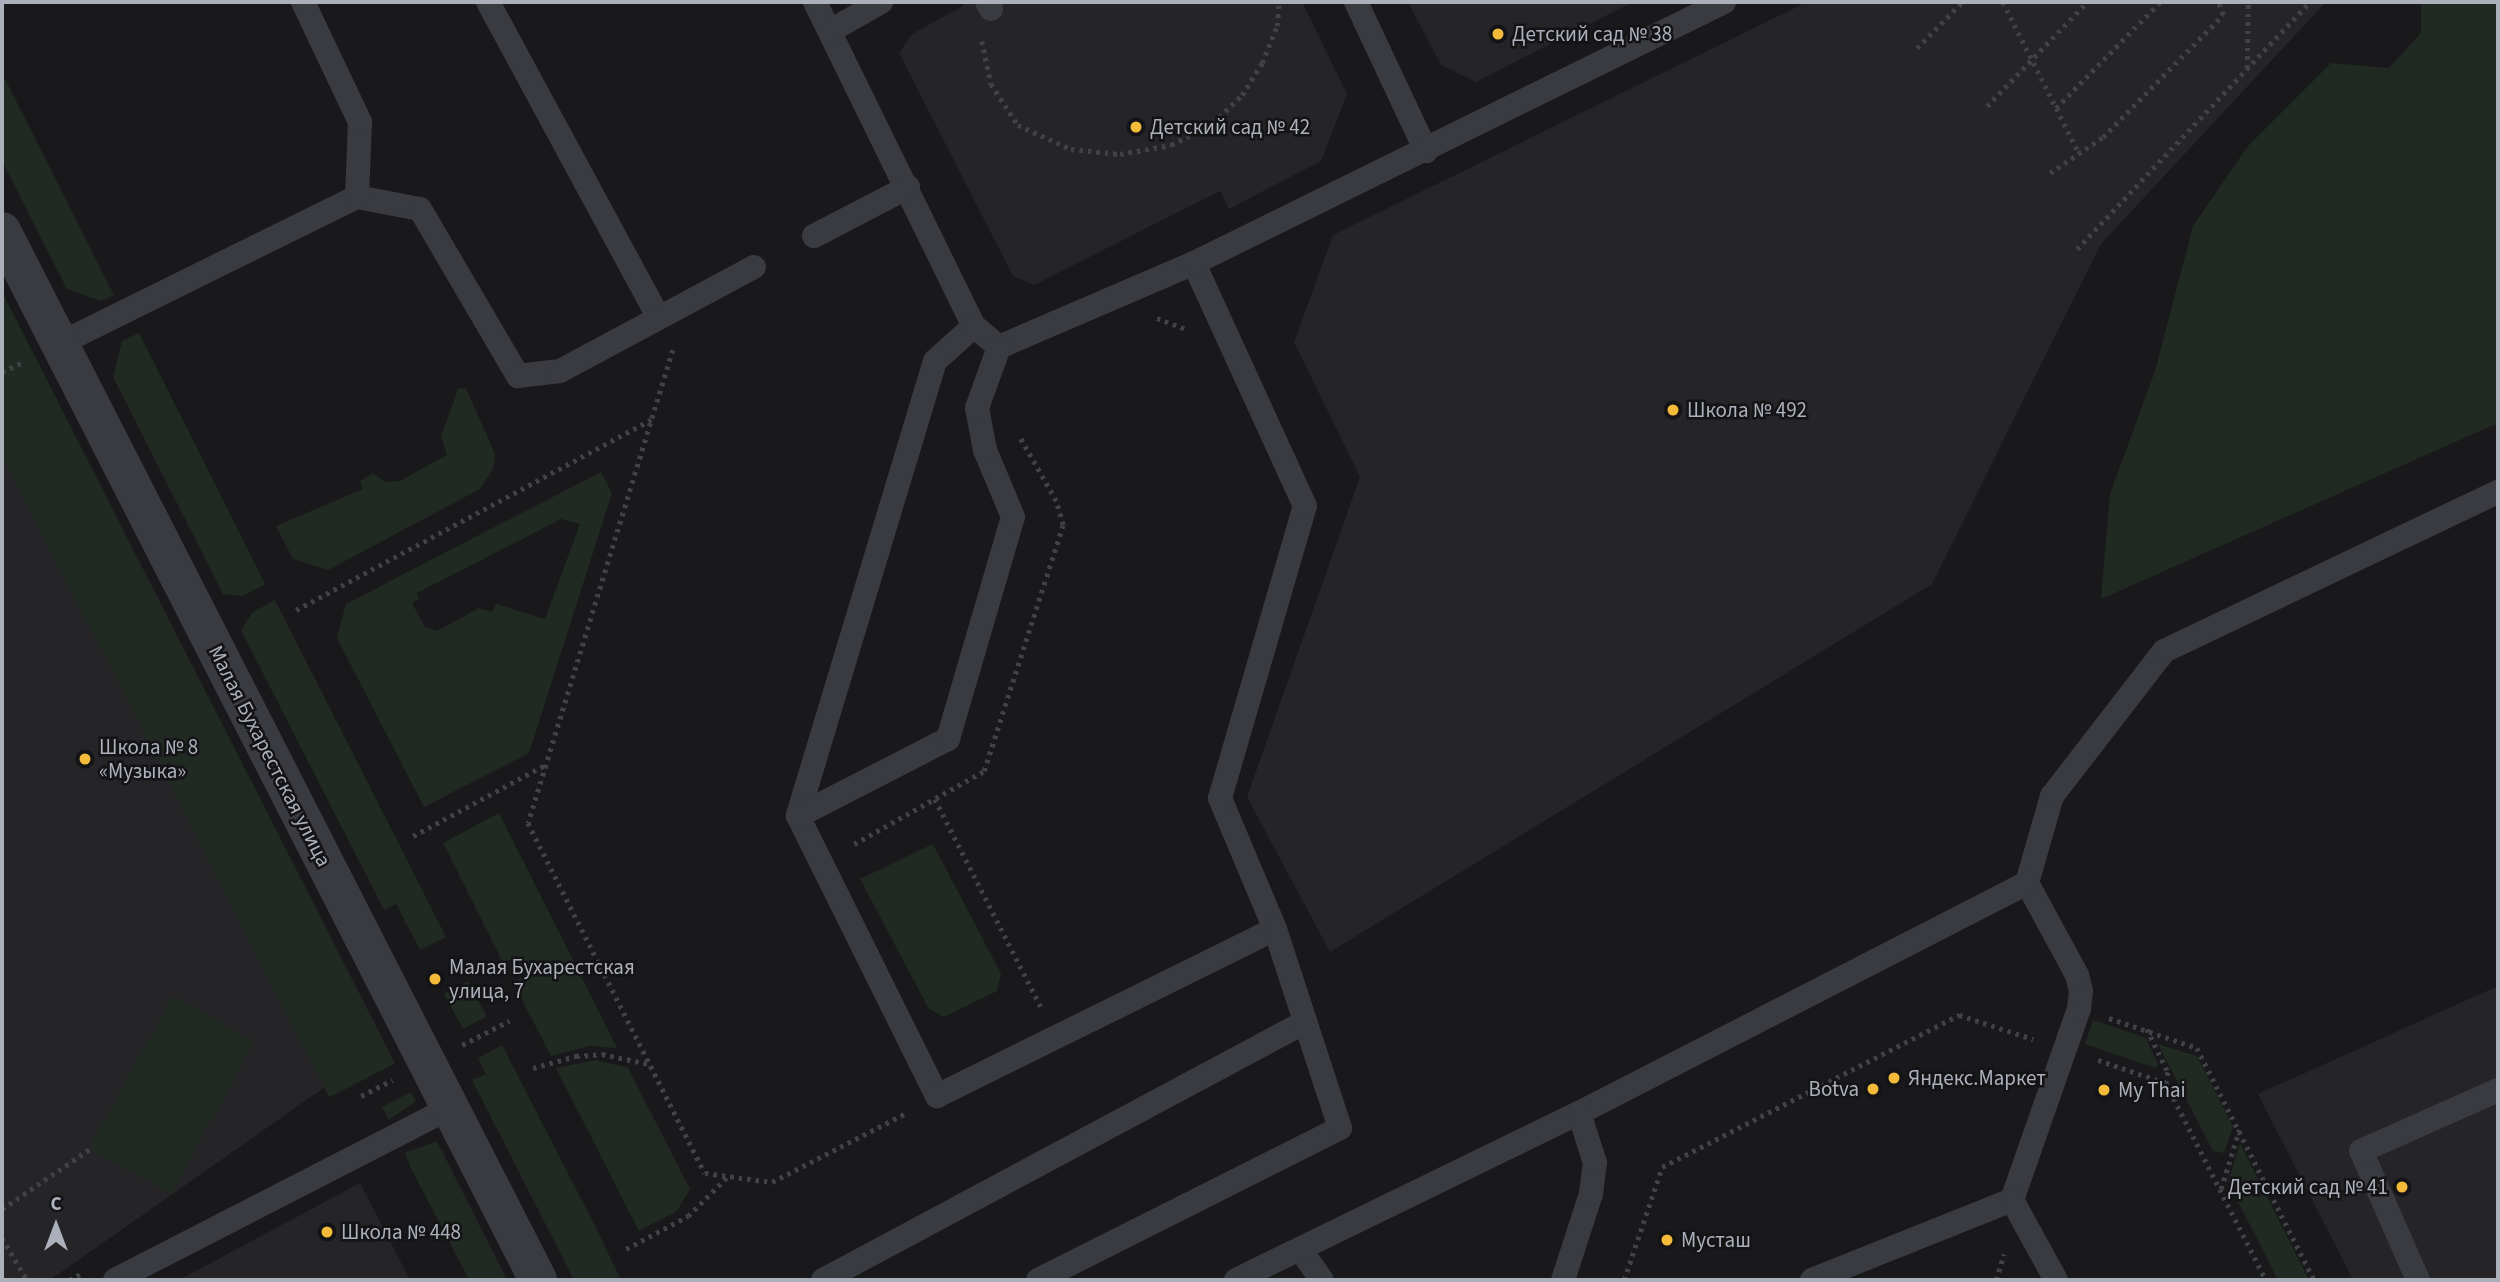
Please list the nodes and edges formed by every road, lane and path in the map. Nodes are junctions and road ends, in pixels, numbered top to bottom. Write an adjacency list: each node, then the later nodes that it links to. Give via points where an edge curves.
1 (303, 2): 26 (lane, via 360,122)
2 (488, 2): 32 (lane)
3 (815, 2): 16 (lane)
4 (881, 2): 16 (lane)
5 (1279, 2): 15 (path, via 1277,26 1262,63 1242,95 1213,123 1171,145 1120,154 1071,149 1018,125 991,84 980,34)
6 (1356, 2): 22 (lane)
7 (1724, 2): 22 (lane)
8 (1962, 2): 17 (path)
9 (2003, 2): 18 (path)
10 (2087, 2): 18 (path)
11 (2160, 2): 21 (path)
12 (2218, 2): 23 (path, via 2223,15 2103,137)
13 (2248, 2): 19 (path)
14 (2310, 2): 19 (path)
15 (989, 5)
16 (830, 31): 25 (lane)
17 (1917, 48)
18 (2032, 60): 20 (path); 21 (path)
19 (2247, 69): 29 (path)
20 (1987, 106)
21 (2056, 108): 23 (path)
22 (1426, 151): 30 (lane)
23 (2079, 153): 24 (path)
24 (2050, 173)
25 (908, 187): 28 (lane); 33 (lane)
26 (357, 197): 32 (lane, via 420,209 519,376 560,371); 34 (lane)
27 (2, 231): 34 (street, Малая Бухарестская улица)
28 (814, 236)
29 (2077, 249)
30 (1194, 263): 35 (lane); 44 (lane, via 1306,506 1220,798)
31 (754, 267): 32 (lane)
32 (658, 317): 36 (path, via 674,352)
33 (974, 326): 35 (lane); 41 (lane, via 935,361)
34 (59, 344): 59 (street, Малая Бухарестская улица)
35 (999, 347): 41 (lane, via 977,408 985,450 1013,517 948,739)
36 (652, 419): 38 (path); 39 (path)
37 (2498, 492): 43 (lane, via 2164,652 2052,796)
38 (296, 610)
39 (546, 765): 42 (path); 52 (path, via 528,823)
40 (935, 799): 49 (path)
41 (798, 816): 58 (lane)
42 (413, 835)
43 (2027, 883): 45 (lane, via 2077,975); 60 (lane)
44 (1275, 929): 47 (lane); 49 (lane)
45 (2079, 1009): 48 (path); 51 (lane)
46 (509, 1021): 50 (path)
47 (1305, 1022): 73 (lane); 74 (lane, via 1340,1128)
48 (2147, 1030): 55 (path, via 2168,1072); 61 (path, via 2197,1048)
49 (1058, 1037): 58 (lane)
50 (455, 1048)
51 (2064, 1049): 55 (path); 65 (lane); 78 (path, via 1959,1015 1662,1167)
52 (650, 1064): 53 (path, via 602,1054); 63 (path, via 705,1173)
53 (533, 1068)
54 (403, 1074): 57 (path)
55 (2166, 1083): 64 (path)
56 (2498, 1090): 83 (lane, via 2361,1151)
57 (361, 1096)
58 (937, 1096): 63 (path, via 772,1182)
59 (450, 1108): 71 (lane); 72 (street, Малая Бухарестская улица)
60 (1579, 1113): 69 (lane); 77 (lane, via 1595,1163 1591,1195)
61 (2239, 1130): 64 (path); 82 (path)
62 (90, 1149): 66 (path)
63 (729, 1175): 68 (path, via 688,1216)
64 (2221, 1189): 81 (path)
65 (2012, 1200): 79 (lane); 80 (lane)
66 (2, 1209)
67 (2, 1238): 70 (path)
68 (626, 1249)
69 (1300, 1249): 75 (lane); 76 (lane)
70 (27, 1280)
71 (115, 1280)
72 (538, 1280)
73 (823, 1280)
74 (1038, 1280)
75 (1236, 1280)
76 (1322, 1280)
77 (1563, 1280)
78 (1624, 1280)
79 (1812, 1280)
80 (2056, 1280)
81 (2266, 1280)
82 (2314, 1280)
83 (2418, 1280)

